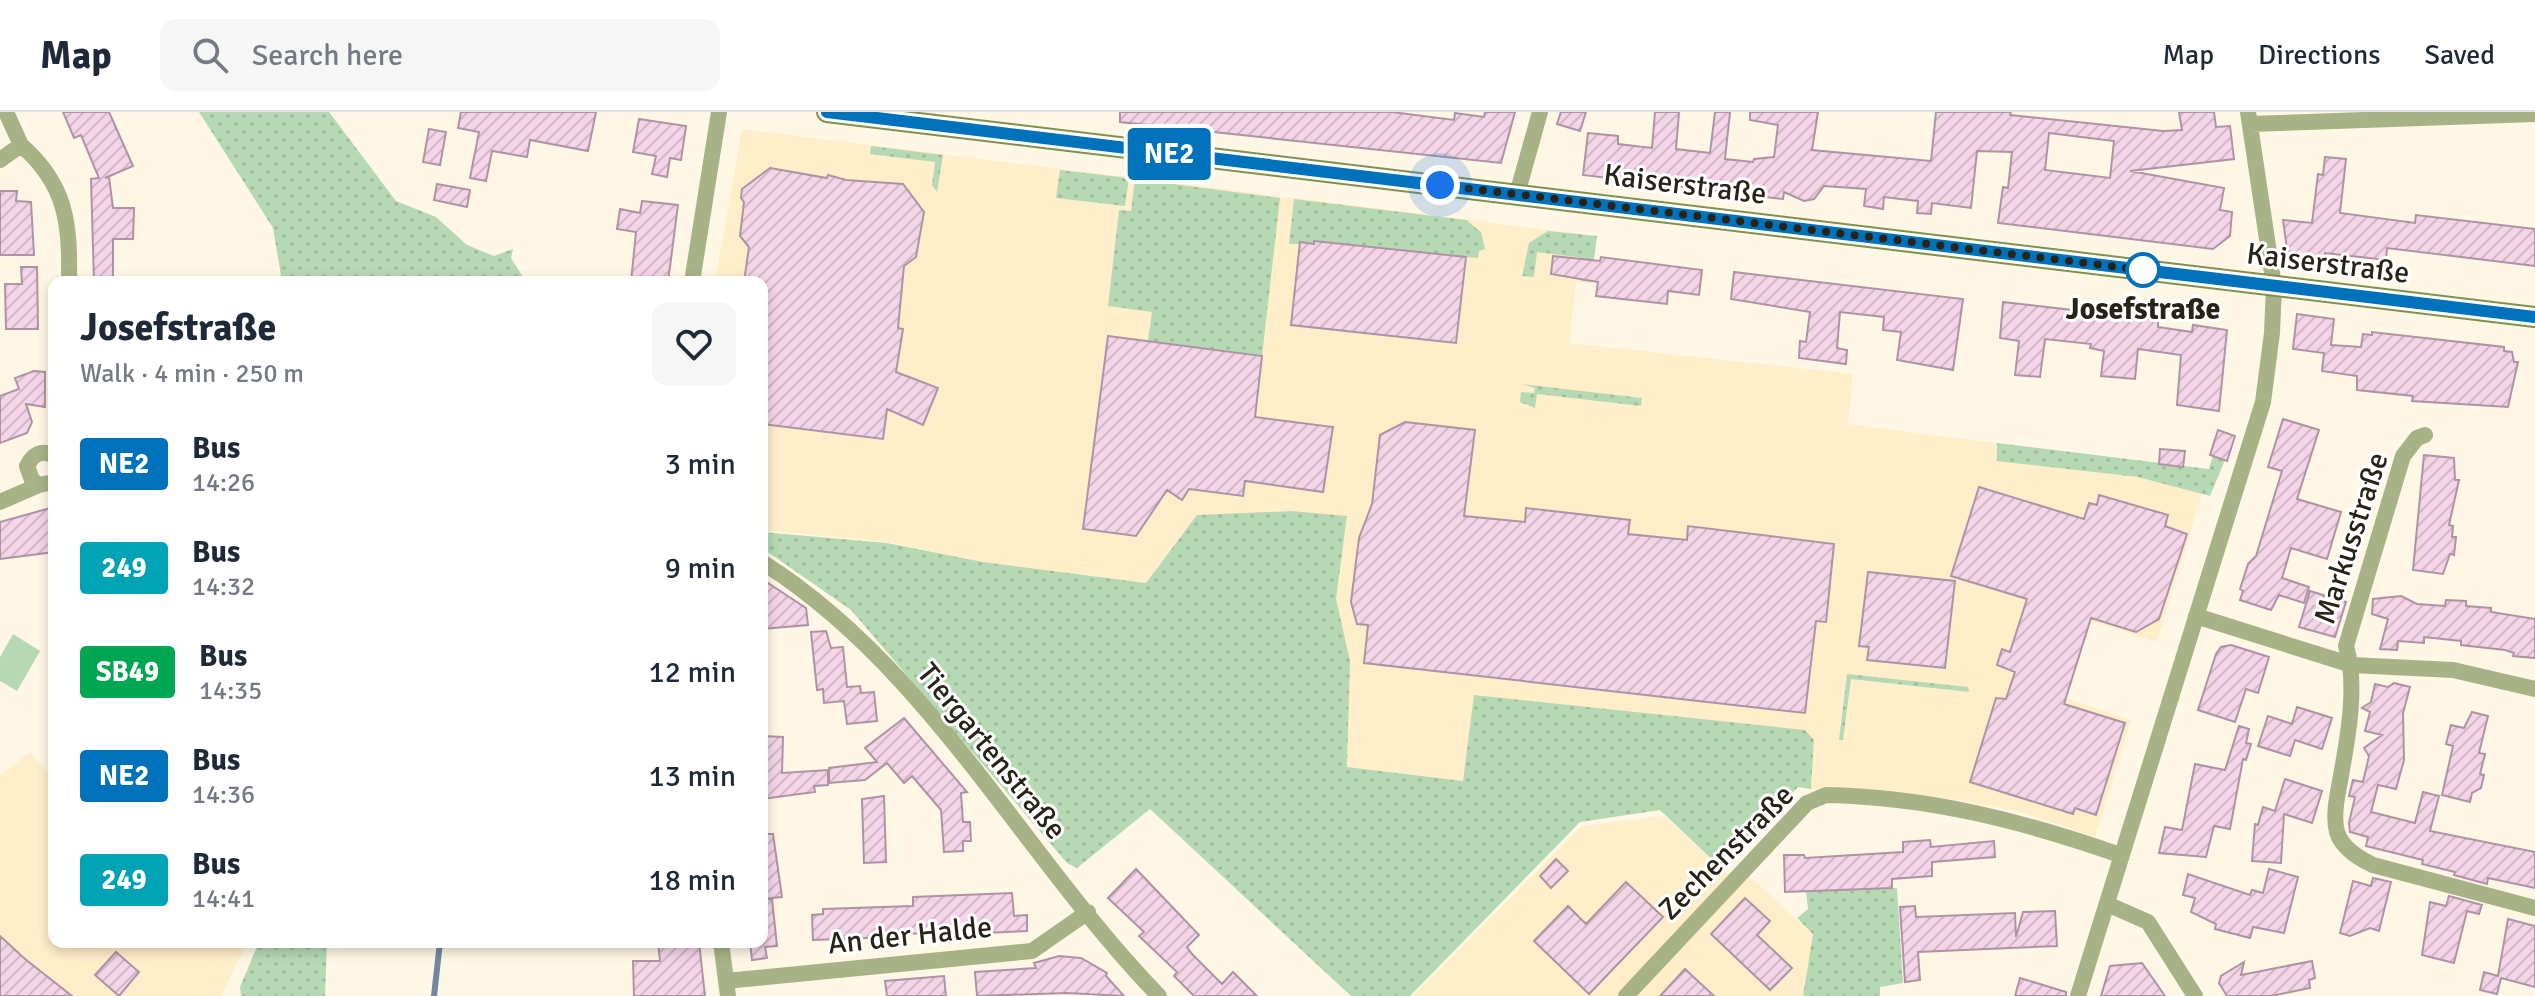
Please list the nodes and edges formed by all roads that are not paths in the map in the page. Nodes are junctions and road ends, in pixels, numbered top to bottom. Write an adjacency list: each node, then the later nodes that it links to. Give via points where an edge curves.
1 (6, 112): 8 (street)
2 (719, 112): 12 (street)
3 (827, 112): 10 (main road, Kaiserstraße)
4 (1540, 112): 10 (street)
5 (2535, 114): 6 (street)
6 (2419, 115): 7 (street)
7 (2249, 118): 13 (street)
8 (21, 145): 9 (street); 11 (street, via 60,191)
9 (0, 160)
10 (1517, 194): 13 (main road, Kaiserstraße)
11 (69, 276)
12 (693, 276)
13 (2274, 286): 14 (main road, Kaiserstraße); 21 (street, via 2263,402)
14 (2535, 317)
15 (2425, 435): 22 (street, Markusstraße, via 2403,456 2346,646)
16 (48, 453): 17 (street, via 31,459 28,474)
17 (48, 484)
18 (48, 484): 19 (street)
19 (0, 502)
20 (768, 566): 27 (street, Tiergartenstraße, via 826,607 890,671)
21 (2196, 616): 22 (street, Markusstraße); 24 (street)
22 (2352, 665): 23 (street, Markusstraße, via 2453,670); 26 (street, Markusstraße, via 2336,808 2337,833 2354,856)
23 (2535, 689)
24 (2120, 855): 25 (street); 31 (street, Zechenstraße, via 1982,812 1826,795 1807,803)
25 (2107, 904): 32 (street); 33 (street, via 2148,922)
26 (2535, 908)
27 (1088, 912): 29 (street, An der Halde, via 1032,951); 30 (street, Tiergartenstraße)
28 (722, 948): 29 (street)
29 (727, 989)
30 (1159, 996)
31 (1626, 996)
32 (2078, 996)
33 (2195, 996)

